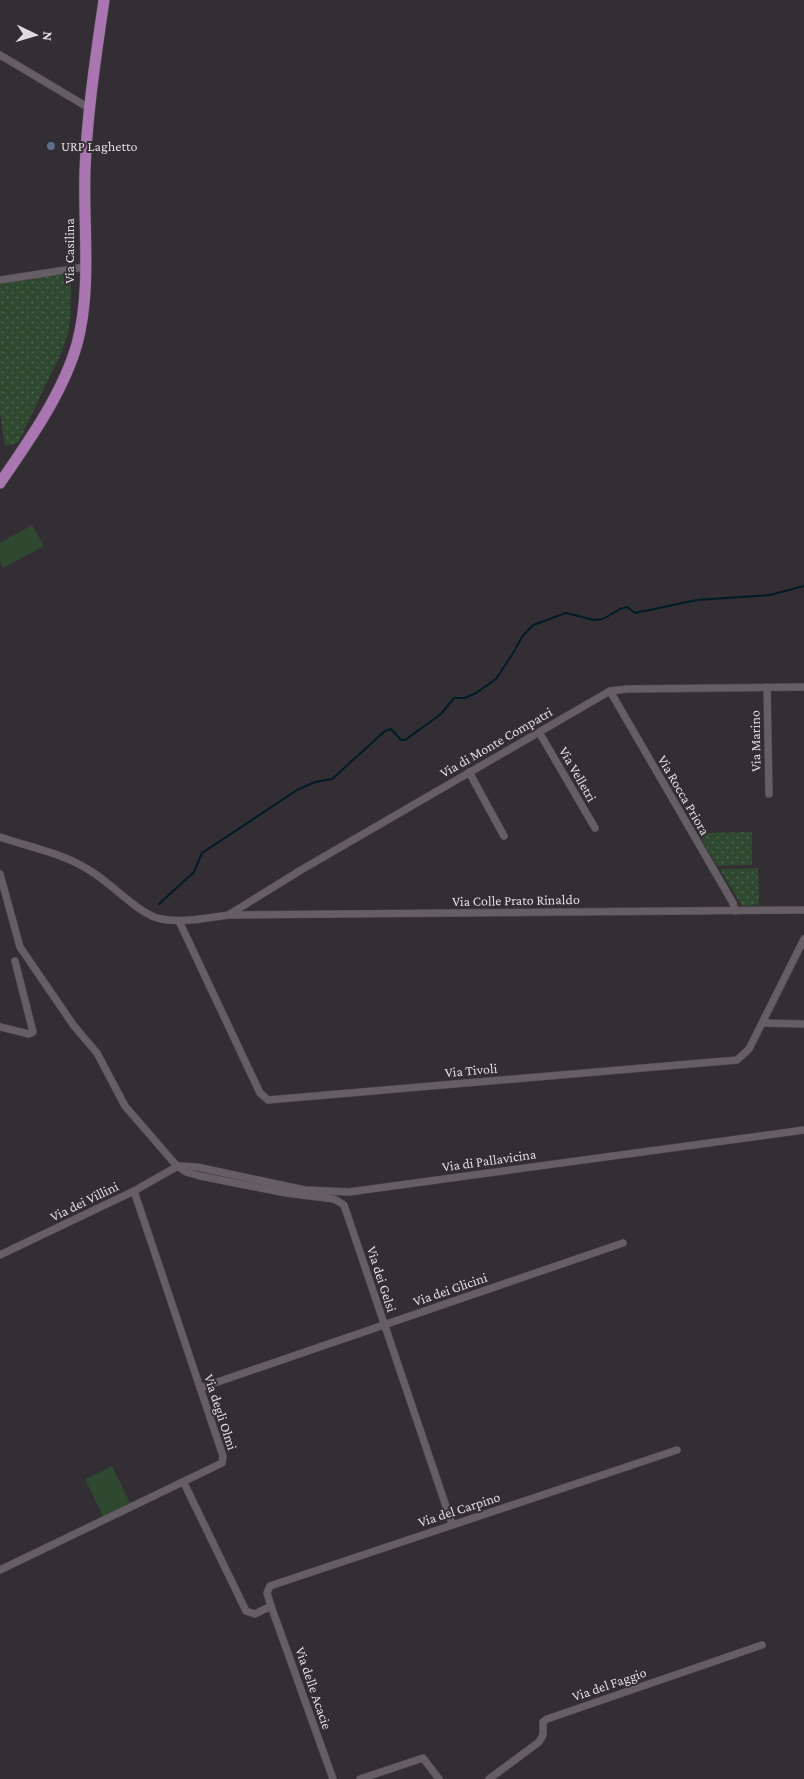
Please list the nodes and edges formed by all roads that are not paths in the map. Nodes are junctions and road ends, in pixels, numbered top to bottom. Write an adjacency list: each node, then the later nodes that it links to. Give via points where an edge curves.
1 (104, 0): 3 (main road, Via Casilina)
2 (0, 56): 3 (street)
3 (90, 108): 4 (main road, Via Casilina, via 85,167)
4 (85, 267): 5 (street); 6 (main road, Via Casilina, via 82,315 73,355 50,403)
5 (0, 280)
6 (0, 483)
7 (767, 687): 8 (street, Via di Monte Compatri); 9 (street, Via di Monte Compatri); 12 (street, Via Marino)
8 (804, 687)
9 (610, 691): 10 (street, Via di Monte Compatri); 18 (street, Via Rocca Priora)
10 (539, 732): 11 (street, Via di Monte Compatri); 13 (street, Via Velletri)
11 (469, 772): 14 (street); 19 (street, Via di Monte Compatri)
12 (769, 794)
13 (594, 828)
14 (504, 836)
15 (0, 837): 20 (street, Via Colle Prato Rinaldo, via 87,868 148,914)
16 (0, 874): 27 (street, via 22,950 71,1022 97,1053 130,1113)
17 (804, 910): 18 (street, Via Colle Prato Rinaldo)
18 (735, 911): 19 (street, Via Colle Prato Rinaldo)
19 (229, 915): 20 (street, Via Colle Prato Rinaldo)
20 (179, 921): 23 (street, Via Tivoli, via 260,1093 267,1100 732,1061 746,1054)
21 (804, 940): 23 (street, Via Tivoli)
22 (15, 962): 25 (street, via 33,1032 29,1034)
23 (763, 1023): 24 (street)
24 (804, 1024)
25 (0, 1027)
26 (804, 1130): 27 (street, Via di Pallavicina, via 348,1192 305,1190 197,1167)
27 (178, 1166): 28 (street, Via dei Villini); 31 (street, Via dei Gelsi, via 200,1176 341,1202 347,1210)
28 (134, 1191): 30 (street, Via dei Villini); 32 (street, Via degli Olmi)
29 (623, 1244): 31 (street, Via dei Glicini)
30 (0, 1255)
31 (384, 1324): 32 (street, Via dei Glicini); 35 (street, Via dei Gelsi)
32 (200, 1388): 34 (street, Via degli Olmi, via 223,1459 221,1465)
33 (677, 1450): 35 (street, Via del Carpino)
34 (184, 1483): 36 (street, Via degli Olmi); 37 (street, via 245,1609 253,1614)
35 (452, 1524): 37 (street, Via del Carpino, via 275,1584 268,1590)
36 (0, 1570)
37 (270, 1606): 39 (street, Via delle Acacie)
38 (762, 1645): 42 (street, Via del Faggio, via 547,1719 543,1722 543,1735 539,1742)
39 (333, 1779)
40 (360, 1779): 41 (street, via 423,1758)
41 (439, 1779)
42 (489, 1779)

